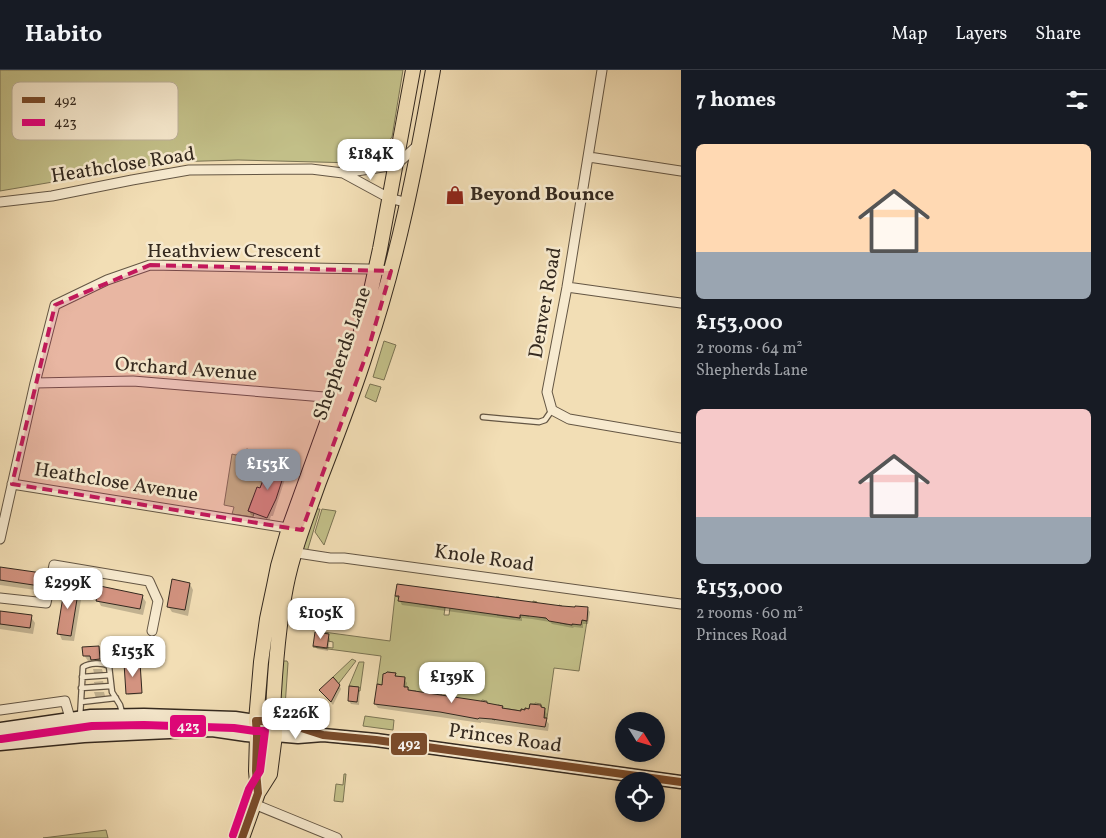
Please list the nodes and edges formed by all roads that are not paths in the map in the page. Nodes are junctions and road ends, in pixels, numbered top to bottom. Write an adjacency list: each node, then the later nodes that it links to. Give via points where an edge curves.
1 (414, 70): 6 (main road, Shepherds Lane)
2 (433, 70): 4 (main road, Shepherds Lane)
3 (602, 70): 5 (street, Denver Road)
4 (420, 143): 6 (street); 11 (main road, Shepherds Lane)
5 (588, 157): 7 (street); 14 (street, Denver Road)
6 (396, 165): 8 (street, Heathclose Road); 9 (main road, Shepherds Lane)
7 (681, 171)
8 (342, 173): 9 (street, Heathclose Road); 10 (street, Heathclose Road, via 311,169 189,170 52,196)
9 (389, 198): 11 (street, Heathclose Road); 12 (main road, Shepherds Lane)
10 (0, 202)
11 (408, 203): 13 (main road, Shepherds Lane)
12 (375, 270): 13 (street, Heathview Crescent); 16 (street, Heathview Crescent, via 150,265 107,280 55,305); 17 (main road, Shepherds Lane, via 355,353)
13 (391, 272): 22 (main road, Shepherds Lane, via 368,350)
14 (567, 287): 15 (street); 18 (street, Denver Road, via 547,392)
15 (681, 303)
16 (35, 383): 17 (street, Orchard Avenue, via 133,381); 21 (street, Heathview Crescent)
17 (336, 398): 22 (main road, Shepherds Lane)
18 (552, 410): 19 (lane, via 540,422); 20 (street, via 569,419)
19 (483, 417)
20 (681, 438)
21 (12, 484): 22 (street, Heathclose Avenue); 23 (street, Heathview Crescent)
22 (296, 529): 24 (main road, Shepherds Lane)
23 (0, 539)
24 (289, 552): 26 (street, Knole Road); 37 (main road, Shepherds Lane, via 278,566 267,619); 38 (main road, Shepherds Lane, via 279,626 273,711)
25 (0, 598): 27 (street, via 46,603 54,565 149,581 158,601)
26 (681, 604)
27 (152, 631)
28 (110, 676): 29 (lane); 29 (lane, via 105,664 86,664); 30 (lane)
29 (82, 677): 31 (lane)
30 (111, 686): 31 (lane); 32 (lane)
31 (81, 688): 33 (lane)
32 (116, 698): 33 (lane); 35 (lane)
33 (81, 702): 36 (lane)
34 (0, 710): 36 (street, via 66,702)
35 (124, 716): 36 (main road, Princes Road); 37 (main road, Princes Road); 40 (lane)
36 (75, 718): 39 (main road, Princes Road); 41 (lane)
37 (256, 721): 38 (main road, Princes Road); 42 (main road, Shepherds Lane)
38 (275, 728): 42 (main road, Princes Road); 44 (main road, Princes Road, via 289,724 323,735); 45 (main road, Shepherds Lane, via 270,774)
39 (0, 729)
40 (125, 733): 41 (main road, Princes Road); 42 (main road, Princes Road, via 212,730)
41 (84, 736): 43 (main road, Princes Road)
42 (258, 736): 45 (main road, Shepherds Lane)
43 (0, 744)
44 (681, 782)
45 (256, 798): 46 (main road, Shepherds Lane); 47 (street)
46 (242, 838)
47 (337, 838)

